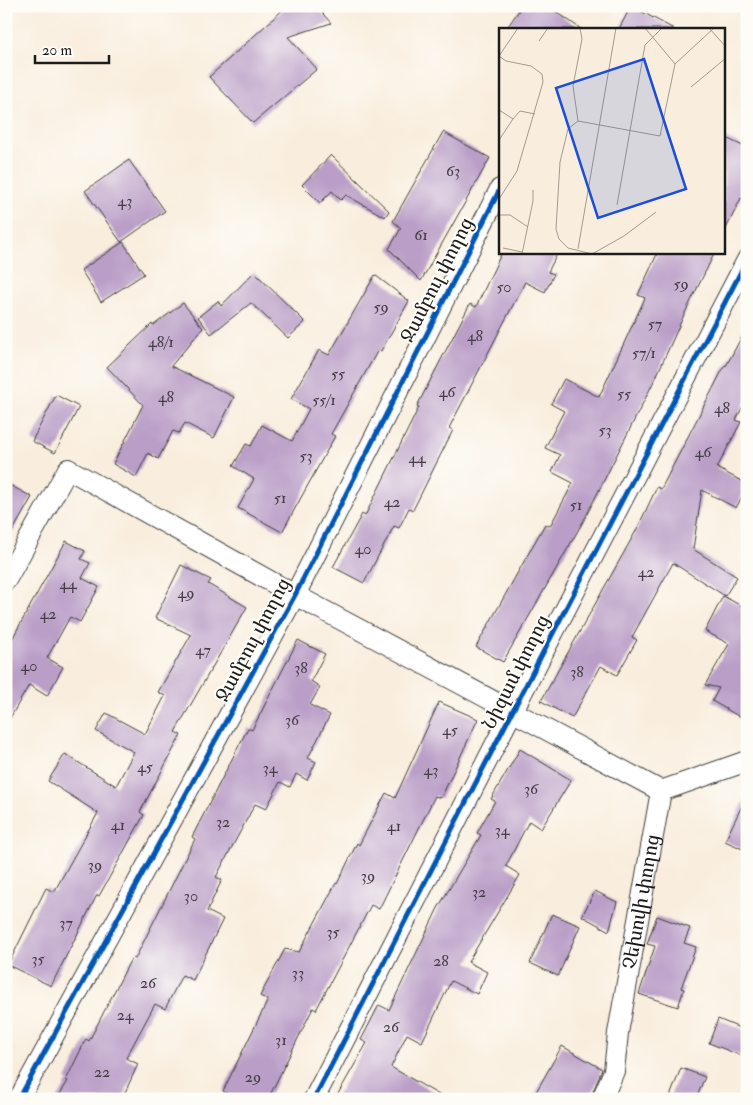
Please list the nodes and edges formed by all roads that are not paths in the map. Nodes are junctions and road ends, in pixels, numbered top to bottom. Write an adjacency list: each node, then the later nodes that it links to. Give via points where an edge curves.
1 (499, 191): 4 (street, Ջամբուլ փողոց)
2 (747, 260): 5 (street, Նիզամ փողոց)
3 (6, 580): 4 (street, via 68,469)
4 (295, 595): 5 (street); 8 (street, Ջամբուլ փողոց)
5 (512, 712): 7 (street); 9 (street, Նիզամ փողոց)
6 (747, 761): 7 (street)
7 (661, 791): 10 (street, Չեխովի փողոց, via 614,1071)
8 (19, 1099)
9 (314, 1099)
10 (602, 1099)

